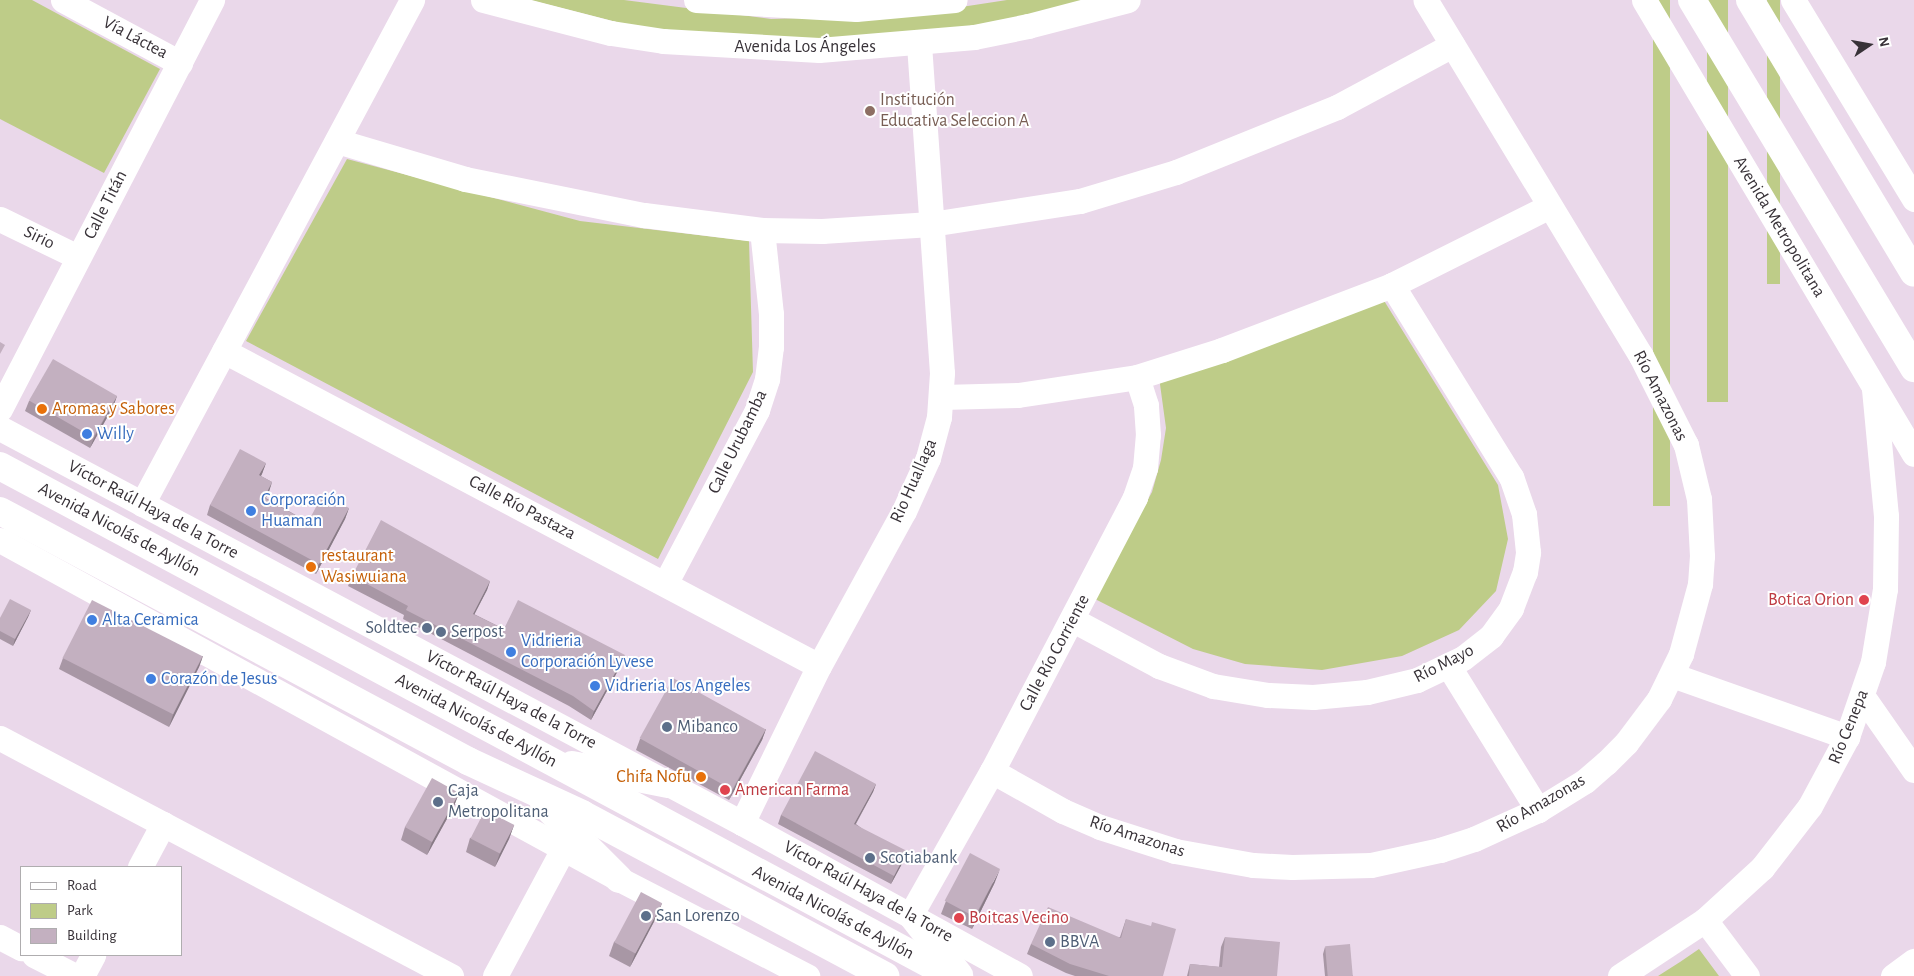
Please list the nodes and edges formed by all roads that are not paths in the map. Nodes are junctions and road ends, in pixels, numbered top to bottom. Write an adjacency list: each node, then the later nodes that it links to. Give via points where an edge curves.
1 (63, 0): 15 (street, Vía Láctea)
2 (212, 0): 15 (street, Calle Titán)
3 (412, 0): 16 (street)
4 (483, 0): 13 (street, Avenida Los Ángeles, via 611,33 690,44 819,50)
5 (696, 0): 6 (street, via 856,9)
6 (955, 0)
7 (1128, 0): 13 (street, Avenida Los Ángeles, via 1028,26)
8 (1425, 0): 14 (street, Río Amazonas)
9 (1644, 0): 28 (street, Avenida Metropolitana)
10 (1692, 0): 26 (main road)
11 (1750, 0): 23 (main road)
12 (1793, 0): 17 (street)
13 (919, 44): 20 (street, Rio Huallaga)
14 (1452, 45): 18 (street, Río Amazonas); 20 (street, via 1322,114 1176,172 1070,203)
15 (180, 63): 22 (street, Calle Titán)
16 (337, 141): 21 (street, via 465,180 644,215); 25 (street)
17 (1914, 199)
18 (1548, 207): 24 (street); 41 (street, Río Amazonas, via 1652,376 1675,418 1694,472 1702,528 1700,584 1688,633)
19 (0, 219): 22 (street, Sirio)
20 (931, 224): 21 (street, via 822,231); 29 (street, Rio Huallaga)
21 (762, 230): 37 (street, Calle Urubamba, via 771,314 772,347 767,379 757,410)
22 (78, 257): 30 (street, Calle Titán)
23 (1914, 273)
24 (1392, 285): 27 (street, via 1222,350); 40 (street, Río Mayo, via 1511,478 1519,495 1527,533 1525,572 1511,608 1491,636)
25 (224, 351): 34 (street); 37 (street, Calle Río Pastaza)
26 (1914, 368)
27 (1137, 377): 29 (street, via 1018,395); 38 (street, Calle Río Corriente, via 1146,405 1148,435 1144,468 1135,497)
28 (1874, 388): 32 (street, Avenida Metropolitana); 42 (street, Río Cenepa, via 1887,552 1880,626)
29 (942, 397): 39 (street, Rio Huallaga, via 925,465)
30 (0, 409)
31 (0, 428): 34 (street, Víctor Raúl Haya de la Torre)
32 (1914, 454)
33 (0, 466): 45 (main road, Avenida Nicolás de Ayllón)
34 (142, 504): 48 (street, Víctor Raúl Haya de la Torre)
35 (0, 511): 49 (main road, Avenida Nicolás de Ayllón, via 468,761)
36 (0, 540): 53 (street)
37 (666, 584): 39 (street, Calle Río Pastaza)
38 (1073, 620): 40 (street, Río Mayo, via 1159,666 1213,686 1268,695 1313,697 1366,692 1417,680); 47 (street, Calle Río Corriente)
39 (819, 666): 51 (street, Rio Huallaga)
40 (1448, 666): 50 (street)
41 (1672, 675): 43 (street); 50 (street, Río Amazonas, via 1659,699 1626,743 1585,781)
42 (1863, 697): 43 (street, Río Cenepa); 46 (street)
43 (1847, 737): 57 (street, Río Cenepa, via 1810,806 1788,838 1735,896)
44 (0, 738): 52 (street)
45 (548, 760): 48 (main road); 69 (main road, Avenida Nicolás de Ayllón)
46 (1914, 770)
47 (992, 772): 50 (street, Río Amazonas, via 1100,827 1175,851 1253,865 1332,868 1406,859 1474,839); 56 (street, Calle Río Corriente)
48 (668, 784): 51 (street, Víctor Raúl Haya de la Torre)
49 (531, 791): 55 (main road); 68 (main road, Avenida Nicolás de Ayllón, via 582,814)
50 (1538, 810)
51 (742, 823): 56 (street, Víctor Raúl Haya de la Torre)
52 (163, 824): 54 (street); 65 (street)
53 (564, 849): 55 (street); 66 (street)
54 (141, 866)
55 (619, 879): 67 (street)
56 (911, 914): 70 (main road); 71 (street, Víctor Raúl Haya de la Torre)
57 (1705, 920): 72 (street, Río Cenepa); 73 (street)
58 (0, 936): 59 (street)
59 (20, 947)
60 (36, 956): 63 (street)
61 (93, 956): 64 (street)
62 (1914, 961): 74 (street)
63 (75, 976)
64 (82, 976)
65 (451, 976)
66 (496, 976)
67 (807, 976)
68 (885, 976)
69 (952, 976)
70 (960, 976)
71 (1020, 976)
72 (1620, 976)
73 (1747, 976)
74 (1894, 976)

